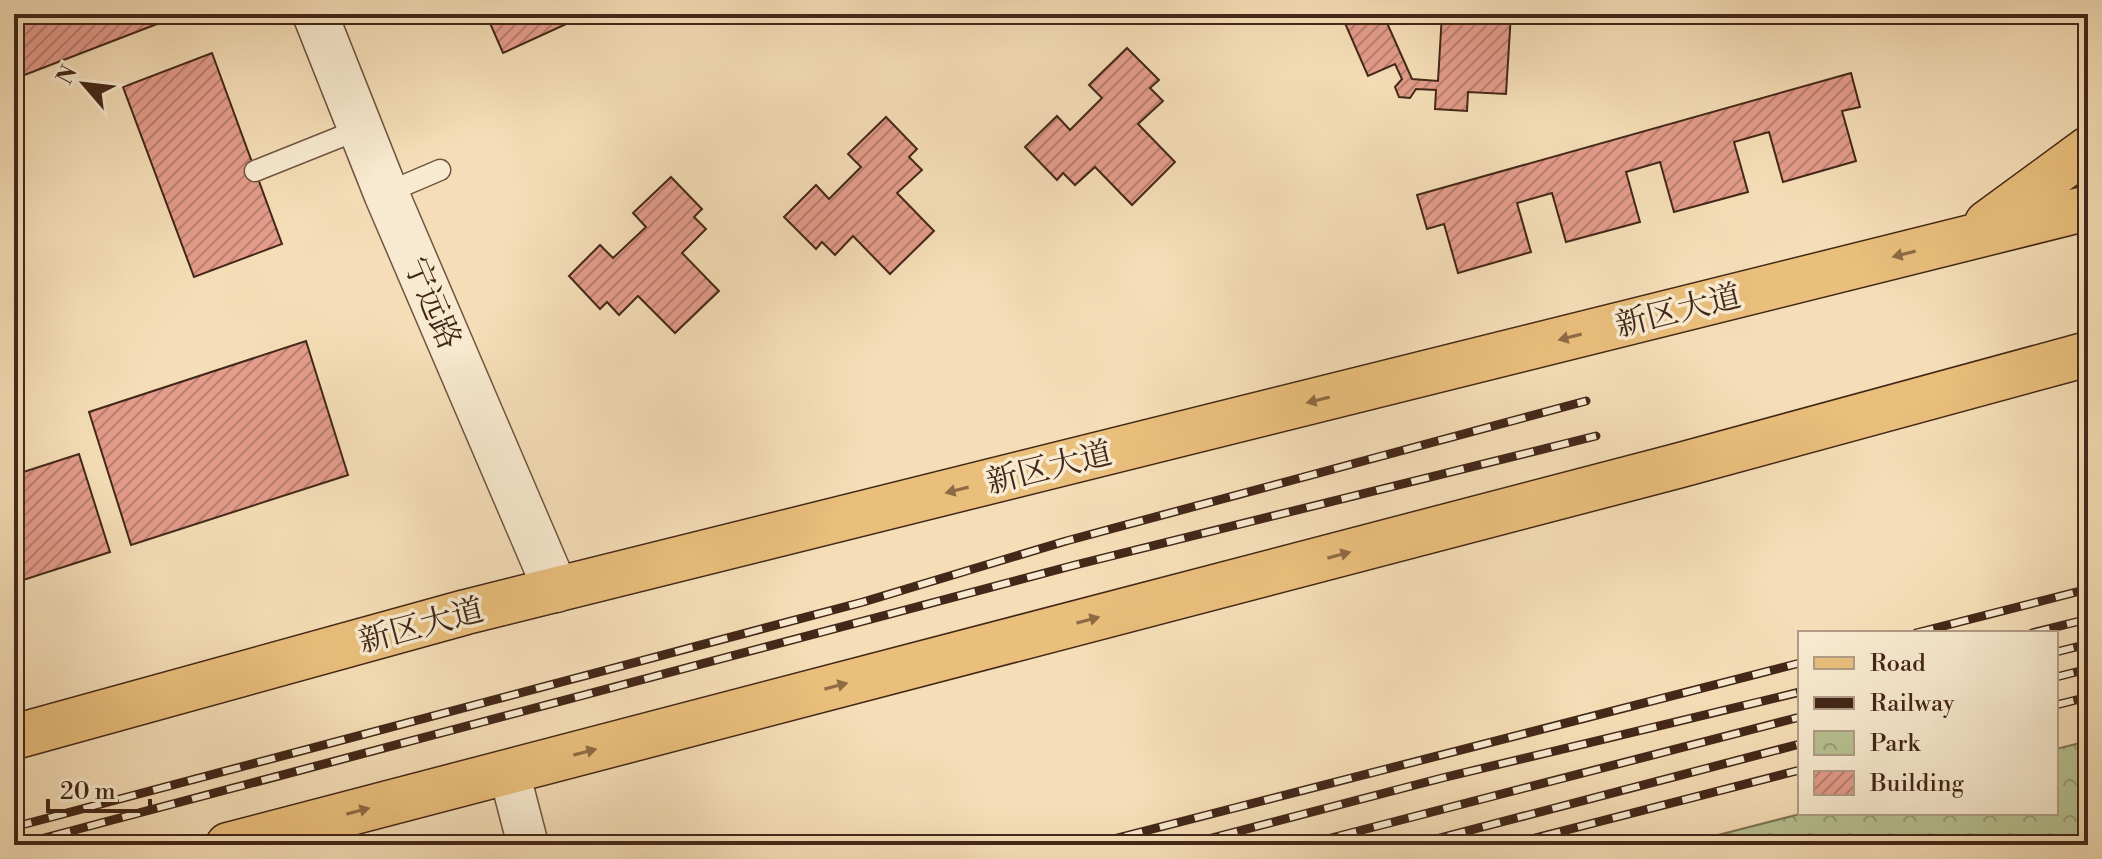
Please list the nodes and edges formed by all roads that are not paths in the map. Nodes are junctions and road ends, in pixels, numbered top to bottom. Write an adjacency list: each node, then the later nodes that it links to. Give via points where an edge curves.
1 (315, 14): 2 (street, 宁远路)
2 (360, 129): 5 (lane); 6 (street, 宁远路)
3 (2088, 149): 8 (main road)
4 (440, 170): 6 (lane)
5 (255, 171)
6 (386, 193): 10 (street, 宁远路)
7 (2088, 208): 8 (main road, 新区大道)
8 (1964, 238): 10 (main road, 新区大道, one-way to 10)
9 (2088, 354): 12 (main road, one-way to 9)
10 (556, 590): 11 (main road, 新区大道)
11 (14, 737)
12 (509, 772): 13 (main road, one-way to 12); 14 (street)
13 (228, 845)
14 (528, 845)

